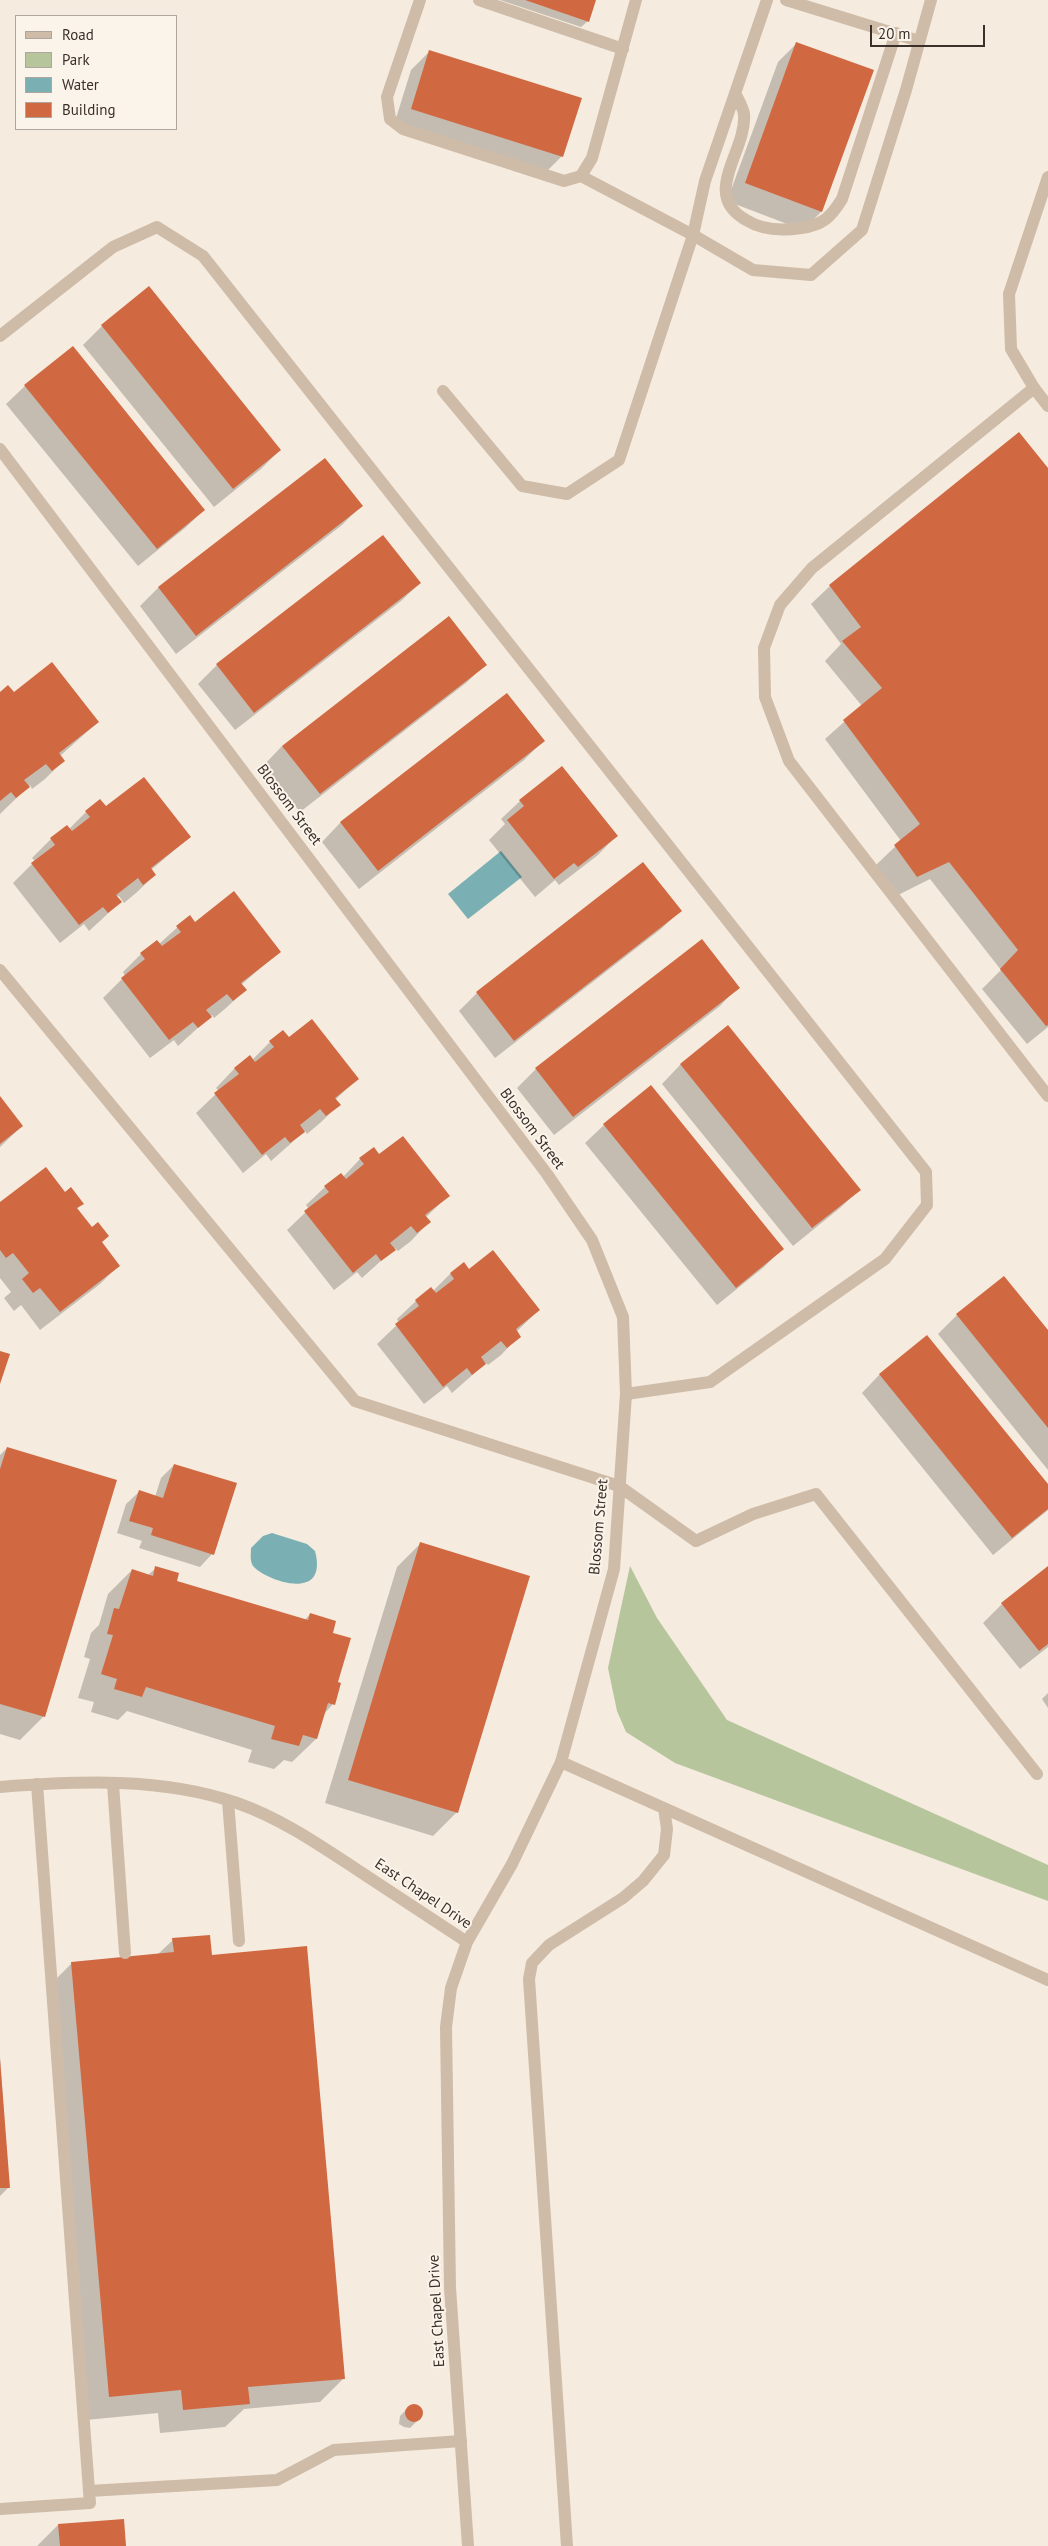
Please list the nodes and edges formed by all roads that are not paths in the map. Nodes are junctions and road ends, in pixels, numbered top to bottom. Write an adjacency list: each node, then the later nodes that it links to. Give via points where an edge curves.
1 (420, 0): 11 (street, via 387,97 390,119 403,129 564,181)
2 (479, 0): 9 (street)
3 (636, 0): 9 (street)
4 (767, 0): 10 (street)
5 (786, 0): 7 (street)
6 (931, 0): 8 (street)
7 (896, 33): 8 (street); 10 (street, via 842,199 831,217 815,226 781,230 766,228 735,214 725,201 726,181 742,138 744,113)
8 (920, 41): 13 (street, via 862,230 811,275 753,270)
9 (623, 50): 11 (street, via 592,158)
10 (735, 92): 13 (street, via 705,181)
11 (581, 176): 13 (street)
12 (1048, 177): 15 (street, via 1009,294 1011,349)
13 (693, 235): 16 (street, via 619,460 566,494 522,486)
14 (0, 336): 21 (street, via 113,247 157,227 203,256 926,1172 926,1205 885,1259 710,1382)
15 (1034, 388): 17 (street); 20 (street, via 812,568 780,605 764,648 765,697 789,761)
16 (443, 391)
17 (1048, 406)
18 (0, 449): 21 (street, Blossom Street, via 547,1174 592,1240 623,1317)
19 (0, 970): 22 (street, via 355,1401)
20 (1048, 1096)
21 (626, 1394): 22 (street, Blossom Street)
22 (619, 1486): 23 (street, Blossom Street, via 614,1569); 24 (street, via 696,1541 753,1514 816,1494)
23 (561, 1762): 29 (street); 31 (street, Blossom Street, via 507,1873)
24 (1037, 1774)
25 (37, 1784): 26 (street, East Chapel Drive); 27 (street, East Chapel Drive); 35 (street)
26 (113, 1784): 28 (street, East Chapel Drive, via 170,1788); 32 (street)
27 (0, 1787)
28 (228, 1800): 30 (street); 31 (street, East Chapel Drive, via 277,1820 314,1841)
29 (664, 1808): 33 (street); 38 (street, via 668,1829 664,1856 623,1898 544,1950 532,1963 529,1979)
30 (239, 1941)
31 (467, 1942): 34 (street, East Chapel Drive, via 451,1988 446,2027 450,2288)
32 (125, 1953)
33 (1048, 1980)
34 (461, 2441): 35 (street, via 334,2450 277,2480); 37 (street)
35 (89, 2491): 36 (street, via 90,2503)
36 (0, 2510)
37 (468, 2546)
38 (567, 2546)

